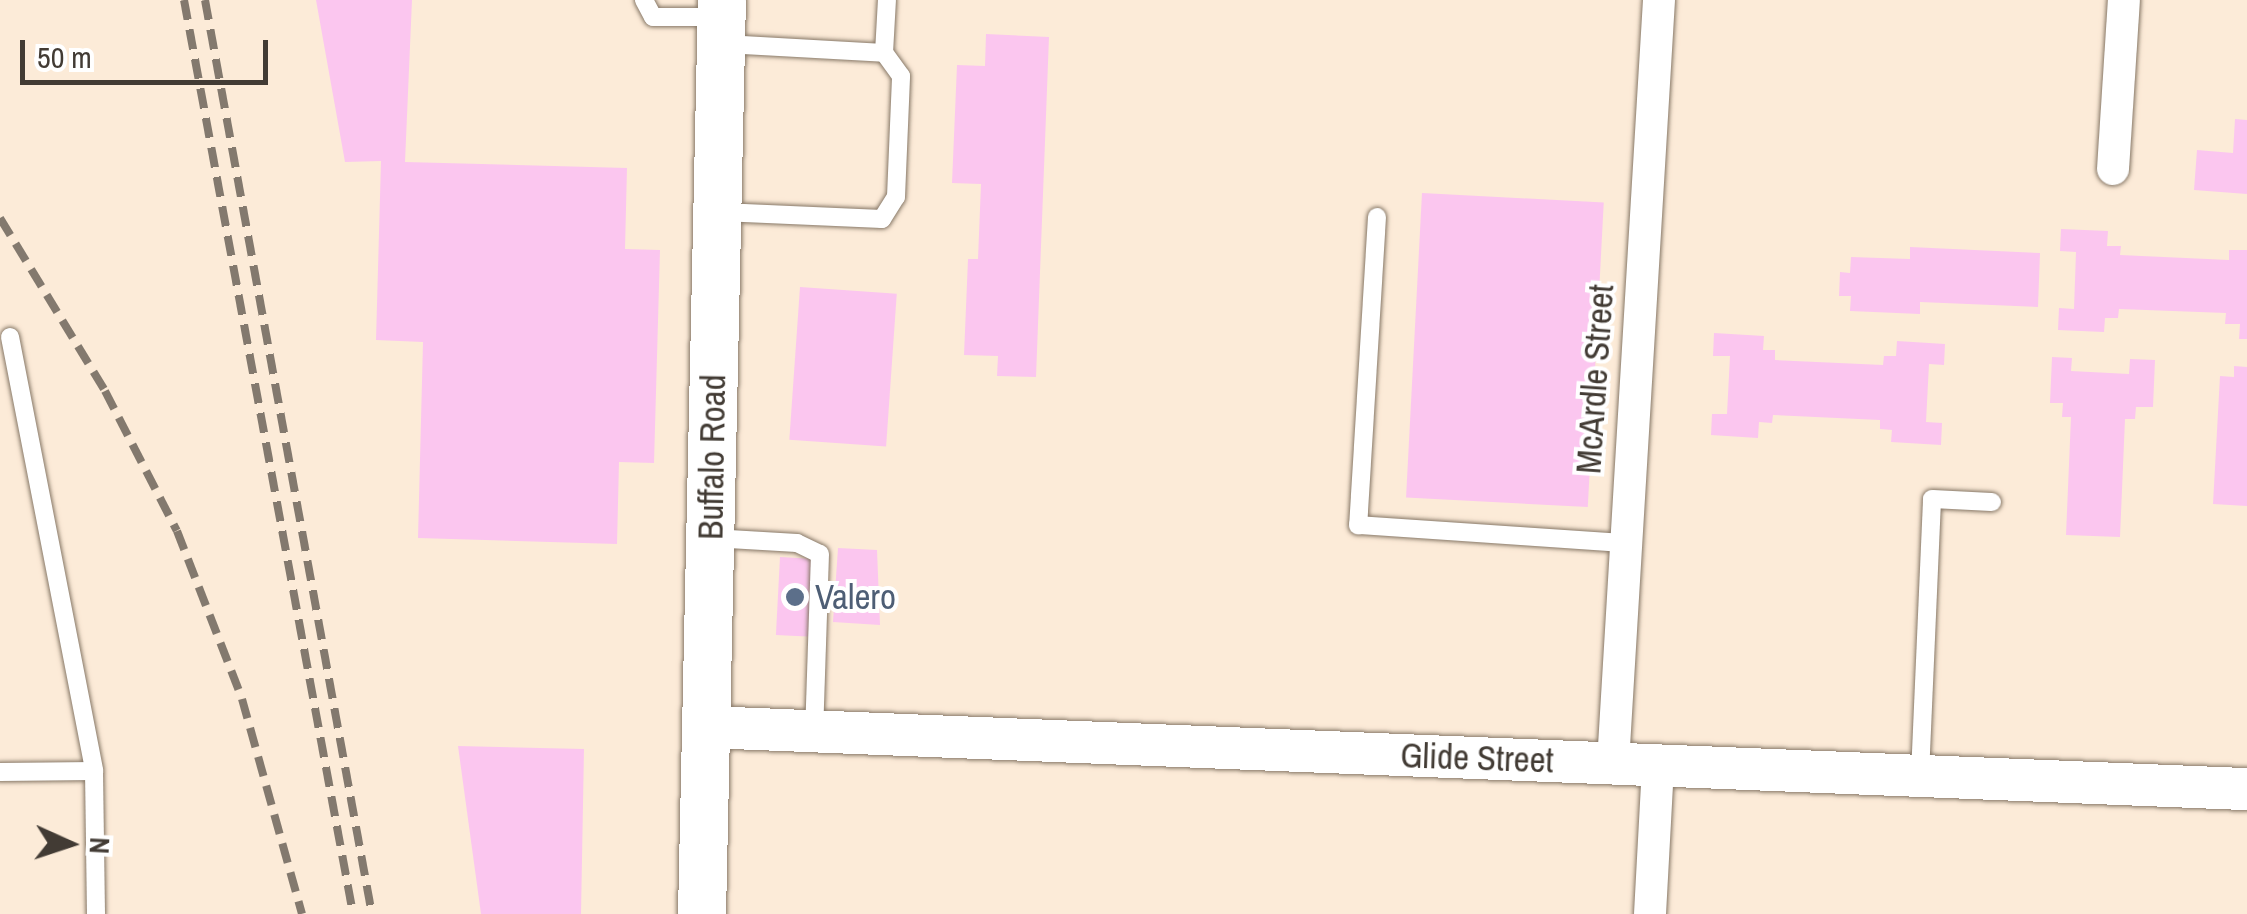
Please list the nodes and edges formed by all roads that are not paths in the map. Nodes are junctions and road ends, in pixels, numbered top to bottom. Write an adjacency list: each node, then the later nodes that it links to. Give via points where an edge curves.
1 (644, 0): 5 (lane, via 652,17)
2 (886, 0): 6 (lane)
3 (1659, 0): 13 (street, McArdle Street)
4 (2124, 0): 7 (street)
5 (721, 20): 6 (lane); 8 (main road, Buffalo Road)
6 (884, 53): 8 (lane, via 900,76 896,197 882,219)
7 (2113, 169)
8 (717, 212): 12 (main road, Buffalo Road)
9 (1377, 216): 13 (lane, via 1358,525)
10 (10, 337): 18 (lane)
11 (1992, 502): 20 (lane, via 1932,499)
12 (710, 538): 14 (main road, Buffalo Road); 15 (lane, via 797,543 820,554)
13 (1625, 543): 16 (street, McArdle Street)
14 (707, 726): 15 (street, Glide Street); 23 (main road, Buffalo Road)
15 (814, 731): 16 (street, Glide Street)
16 (1613, 763): 17 (street, Glide Street)
17 (1658, 765): 20 (street, Glide Street); 24 (street)
18 (94, 771): 19 (lane); 22 (lane)
19 (0, 772)
20 (1920, 776): 21 (street, Glide Street)
21 (2247, 789)
22 (96, 914)
23 (702, 914)
24 (1650, 914)

